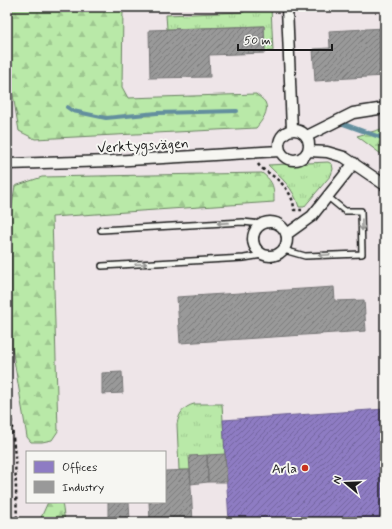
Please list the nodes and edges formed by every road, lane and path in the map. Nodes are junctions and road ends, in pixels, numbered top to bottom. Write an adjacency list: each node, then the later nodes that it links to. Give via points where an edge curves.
1 (287, 7): 3 (street)
2 (385, 108): 4 (street, via 353,113)
3 (292, 130): 4 (street, via 300,131); 5 (street, via 281,138)
4 (307, 136): 6 (street)
5 (280, 151): 6 (street, via 292,161 302,159); 8 (street, Verktygsvägen)
6 (309, 151): 7 (street, via 338,155)
7 (354, 163): 10 (street); 11 (street)
8 (7, 164)
9 (258, 164): 12 (path, via 289,192 294,202)
10 (385, 185)
11 (328, 197): 15 (street, via 312,216); 16 (lane, one-way to 16, via 345,211 361,210 362,254 305,256)
12 (294, 210)
13 (262, 224): 14 (lane, one-way to 14, via 243,222); 15 (street, via 277,223); 17 (street, via 255,231 253,241 257,251)
14 (101, 230)
15 (287, 234): 16 (street, via 287,245)
16 (284, 250): 17 (street, via 274,257)
17 (262, 255): 18 (lane, one-way to 17)
18 (102, 266)
19 (7, 378): 20 (path)
20 (17, 522)

